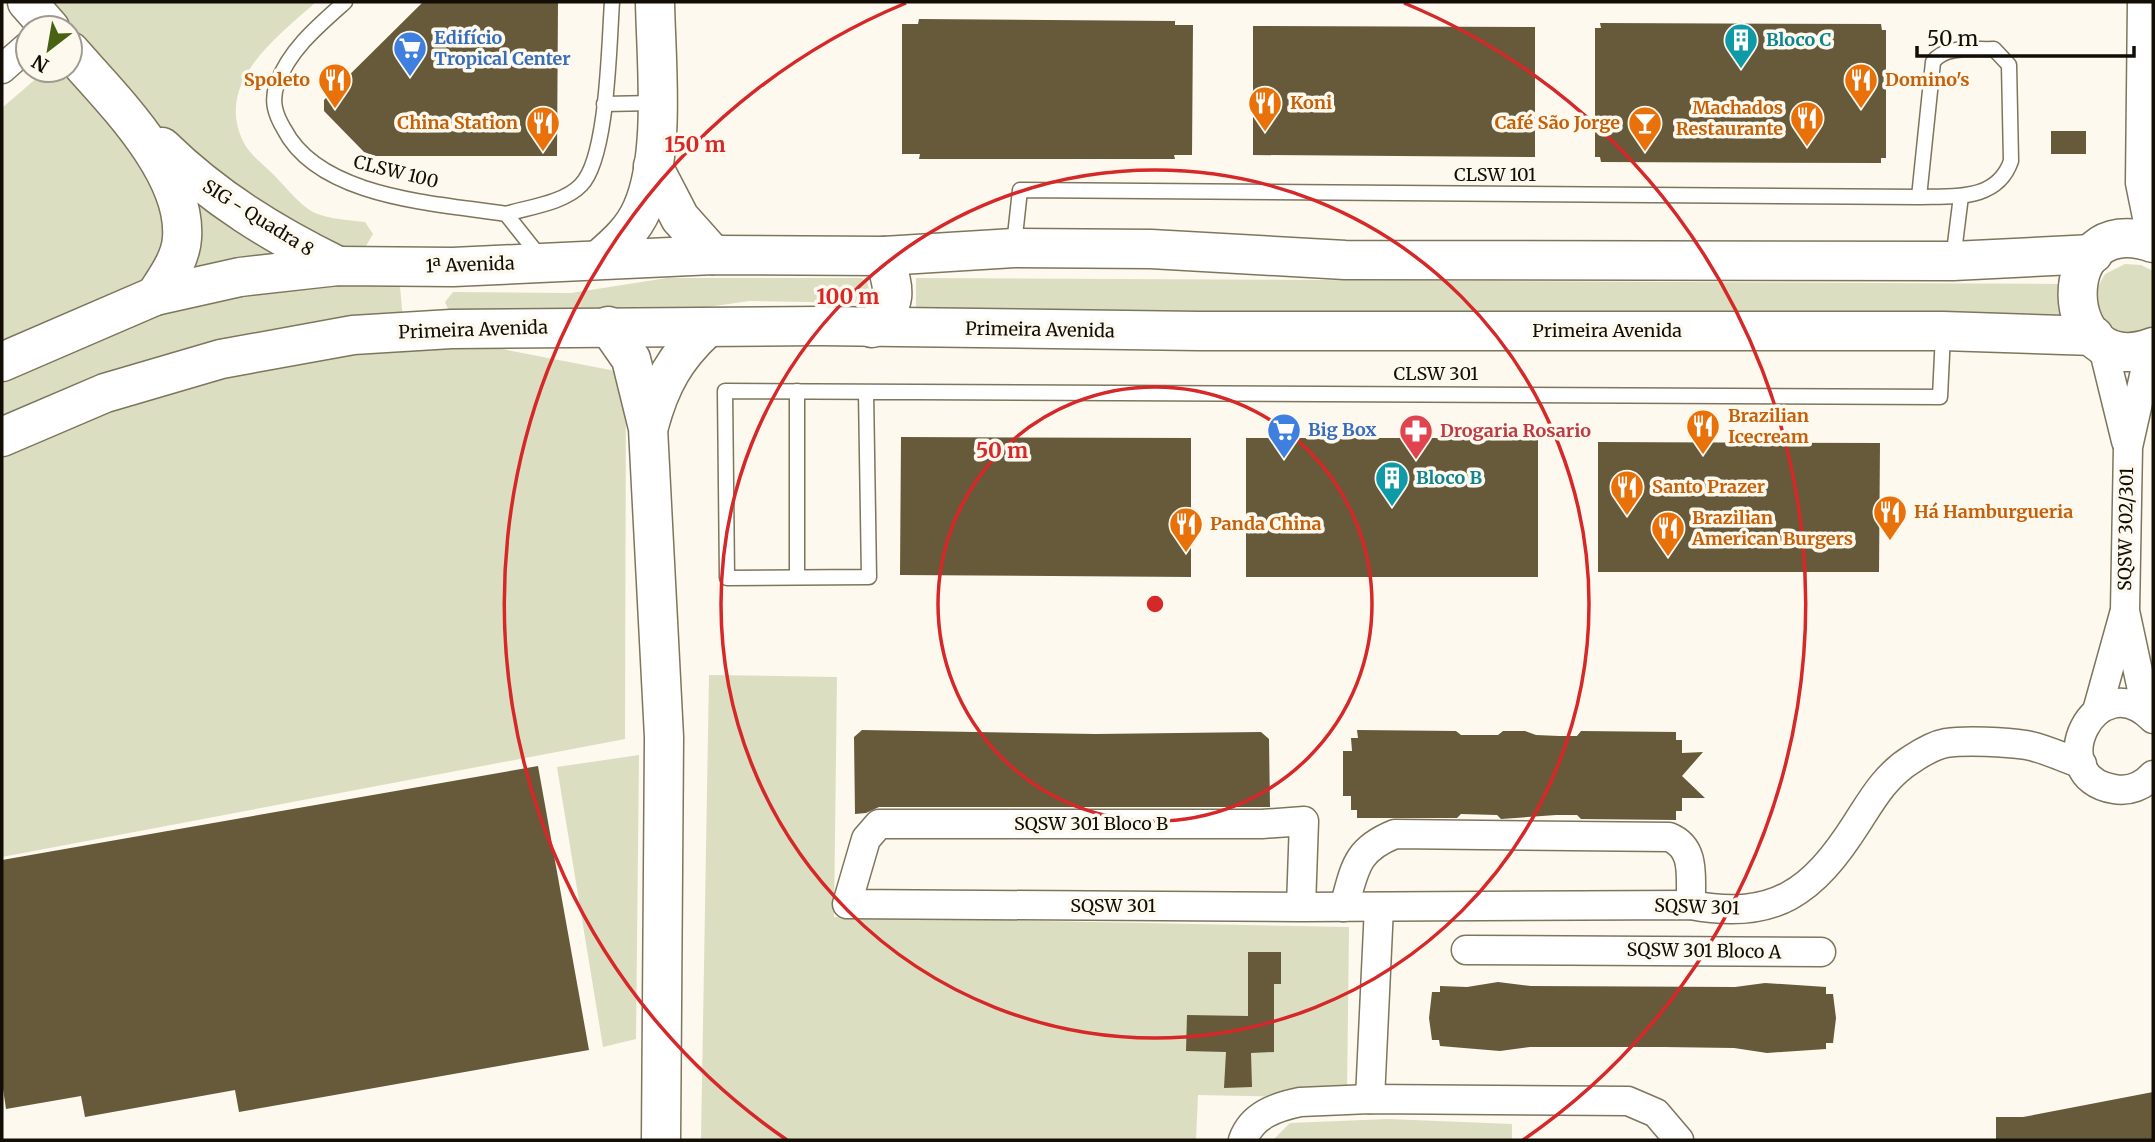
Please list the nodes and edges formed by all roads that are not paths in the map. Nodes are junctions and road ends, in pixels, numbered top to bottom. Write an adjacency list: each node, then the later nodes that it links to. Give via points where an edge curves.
1 (345, 2): 13 (lane, CLSW 100, via 292,57 277,84 274,110 288,138 320,169 357,186)
2 (612, 2): 7 (lane, CLSW 100)
3 (655, 2): 6 (main road)
4 (2142, 2): 10 (street)
5 (84, 67): 8 (main road, SIG - Quadra 8)
6 (657, 103): 7 (lane); 9 (main road)
7 (604, 104): 13 (lane, CLSW 100, via 596,157 580,187)
8 (119, 108): 22 (main road, SIG - Quadra 8, via 225,201 285,240); 24 (main road, SIG - Quadra 8, via 157,159 182,218 182,241 172,270)
9 (653, 166): 17 (main road, via 680,218); 19 (main road, via 641,212)
10 (2140, 183): 14 (street); 16 (street, via 2130,211)
11 (1961, 196): 12 (lane, CLSW 101); 12 (lane, CLSW 101, via 1997,185 2011,161 2009,65 1994,49 1952,51 1933,62); 20 (lane)
12 (1919, 197): 15 (lane, CLSW 101, via 1020,190)
13 (506, 214): 21 (lane)
14 (2152, 242): 16 (main road, via 2132,238)
15 (1014, 248): 18 (main road); 20 (main road, via 1151,249 1345,260)
16 (2103, 248): 20 (main road); 30 (main road, via 2082,268 2076,286 2082,322)
17 (713, 255): 18 (main road); 19 (main road)
18 (884, 256): 27 (main road, via 892,298 888,314)
19 (601, 258): 21 (main road, 1ª Avenida)
20 (1953, 261)
21 (544, 262): 23 (main road, 1ª Avenida)
22 (338, 266): 23 (main road, 1ª Avenida); 24 (main road, via 240,277)
23 (453, 267): 28 (main road, via 434,297 440,319)
24 (155, 296): 32 (main road)
25 (608, 326): 26 (main road, Primeira Avenida); 28 (main road, Primeira Avenida); 35 (main road, via 631,359)
26 (707, 328): 27 (main road, Primeira Avenida); 35 (main road, via 671,366)
27 (872, 328): 29 (main road, Primeira Avenida)
28 (451, 329): 36 (main road, Primeira Avenida, via 353,335 220,359 105,393)
29 (1943, 331): 30 (main road, Primeira Avenida); 34 (lane, CLSW 301, via 1940,397)
30 (2098, 340): 31 (main road, Primeira Avenida, via 2126,351); 37 (street, SQSW 302/301)
31 (2152, 348): 37 (street, SQSW 302/301)
32 (2, 362)
33 (797, 391): 34 (lane); 38 (lane); 38 (lane, via 725,391 727,579)
34 (866, 392): 38 (lane, via 869,578)
35 (648, 428): 55 (main road, via 664,737)
36 (2, 437)
37 (2128, 447): 39 (street, SQSW 302/301)
38 (797, 577)
39 (2125, 611): 40 (street, SQSW 302/301); 41 (street, SQSW 302/301)
40 (2150, 716): 41 (street, SQSW 301, via 2122,704)
41 (2090, 719): 42 (street, SQSW 301); 43 (street, SQSW 302/301, via 2078,745)
42 (2026, 745): 43 (street, SQSW 301); 46 (street, SQSW 301, via 1944,743 1918,755 1883,782 1835,858 1794,897 1764,908)
43 (2082, 764): 44 (street, via 2098,783 2110,789 2136,788)
44 (2153, 775)
45 (847, 904): 48 (street, SQSW 301); 48 (street, SQSW 301 Bloco B, via 866,839 879,824 1304,821)
46 (1691, 905): 47 (street, SQSW 301); 49 (street, via 1689,852 1682,842 1669,837 1395,834 1359,857)
47 (1583, 906): 50 (street, SQSW 301); 51 (street)
48 (1301, 907): 49 (street, SQSW 301)
49 (1344, 907): 50 (street, SQSW 301)
50 (1379, 907): 54 (street)
51 (1588, 949): 52 (street, SQSW 301 Bloco A); 53 (street, SQSW 301 Bloco A)
52 (1466, 950)
53 (1821, 952)
54 (1370, 1099): 56 (street, via 1277,1107 1258,1118); 57 (street, via 1628,1101 1656,1113)
55 (661, 1140)
56 (1243, 1140)
57 (1679, 1140)

